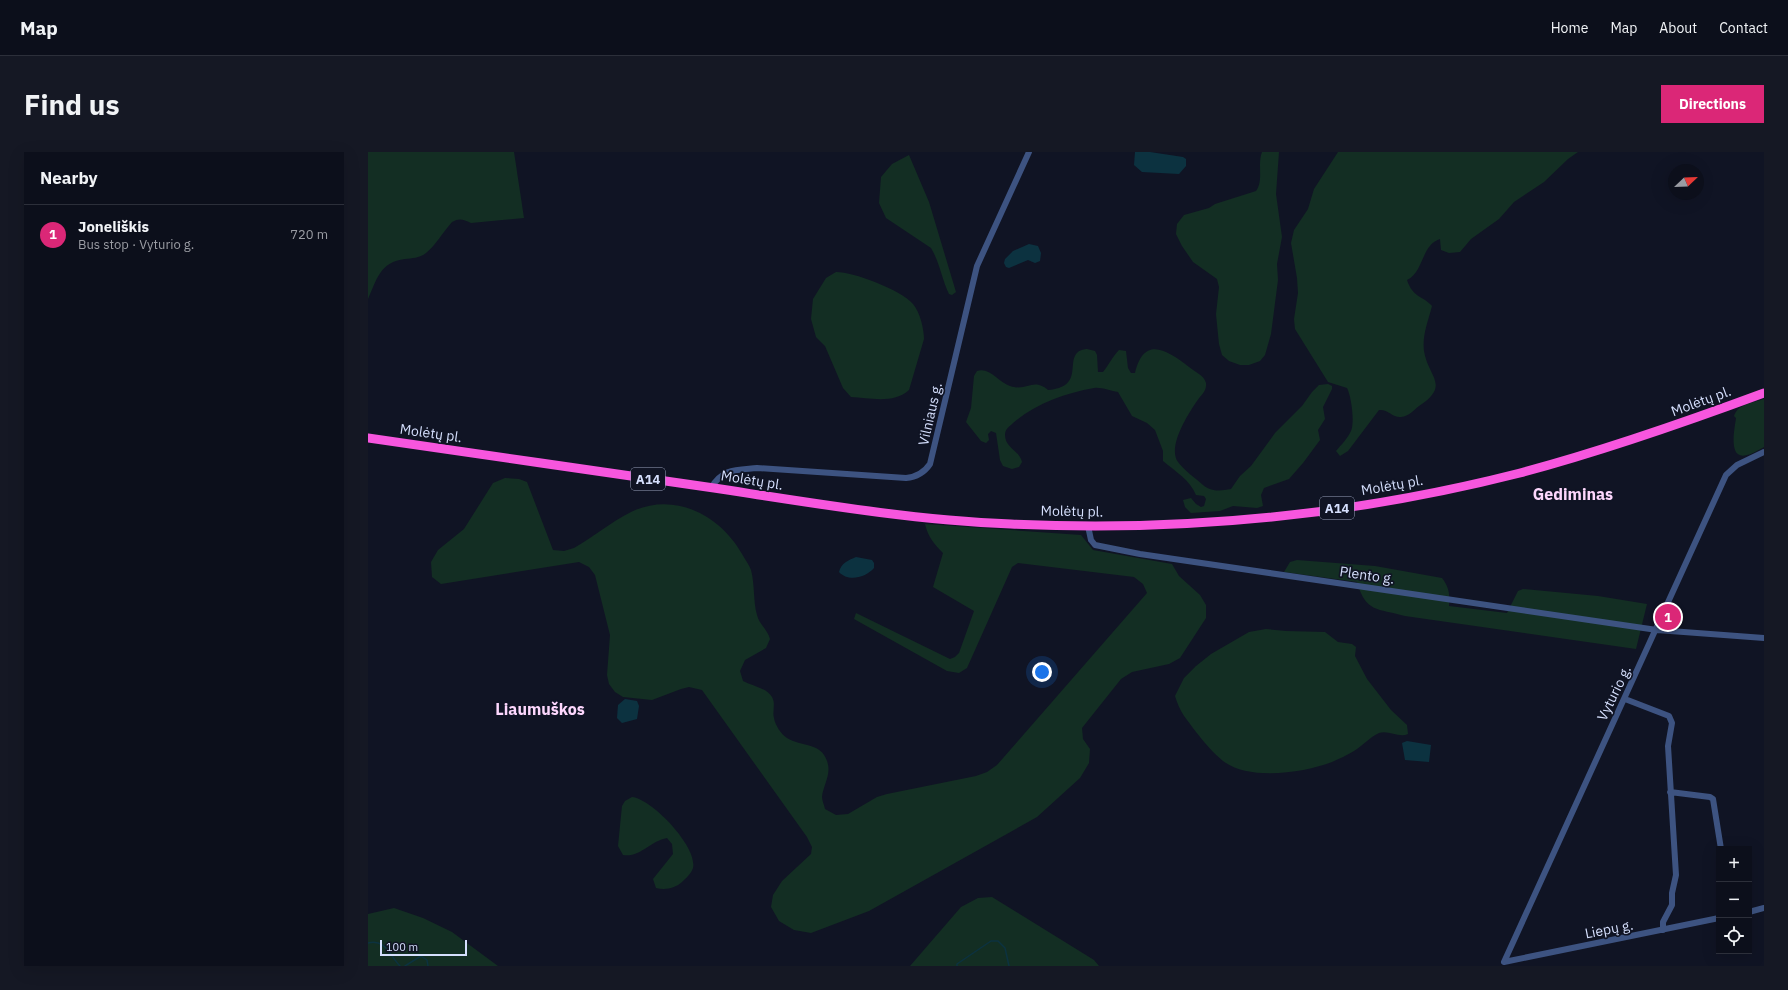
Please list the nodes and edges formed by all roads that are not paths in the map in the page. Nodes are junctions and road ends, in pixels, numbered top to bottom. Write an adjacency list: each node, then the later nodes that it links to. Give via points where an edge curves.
1 (1028, 152): 5 (street, Vilniaus g., via 977,266 930,464 925,471 906,478 757,468 724,474)
2 (1764, 393): 6 (highway, Molėtų pl. / A14, via 1572,459 1388,501 1216,522)
3 (368, 438): 5 (highway, Molėtų pl. / A14)
4 (1764, 452): 7 (street, Vyturio g., via 1737,465 1726,475)
5 (711, 488): 6 (highway, Molėtų pl. / A14, via 929,518)
6 (1088, 526): 7 (street, Plento g., via 1091,540 1095,545 1140,554)
7 (1657, 630): 8 (street); 9 (street, Vyturio g.)
8 (1764, 638)
9 (1625, 699): 10 (street, via 1672,719 1668,746); 16 (street, Vyturio g.)
10 (1670, 792): 11 (street, via 1713,799); 15 (street, via 1676,875 1672,905 1663,922)
11 (1721, 846)
12 (1764, 908): 13 (street)
13 (1752, 911)
14 (1716, 919): 15 (street, Liepų g.)
15 (1664, 930): 16 (street, Liepų g.)
16 (1504, 962)

